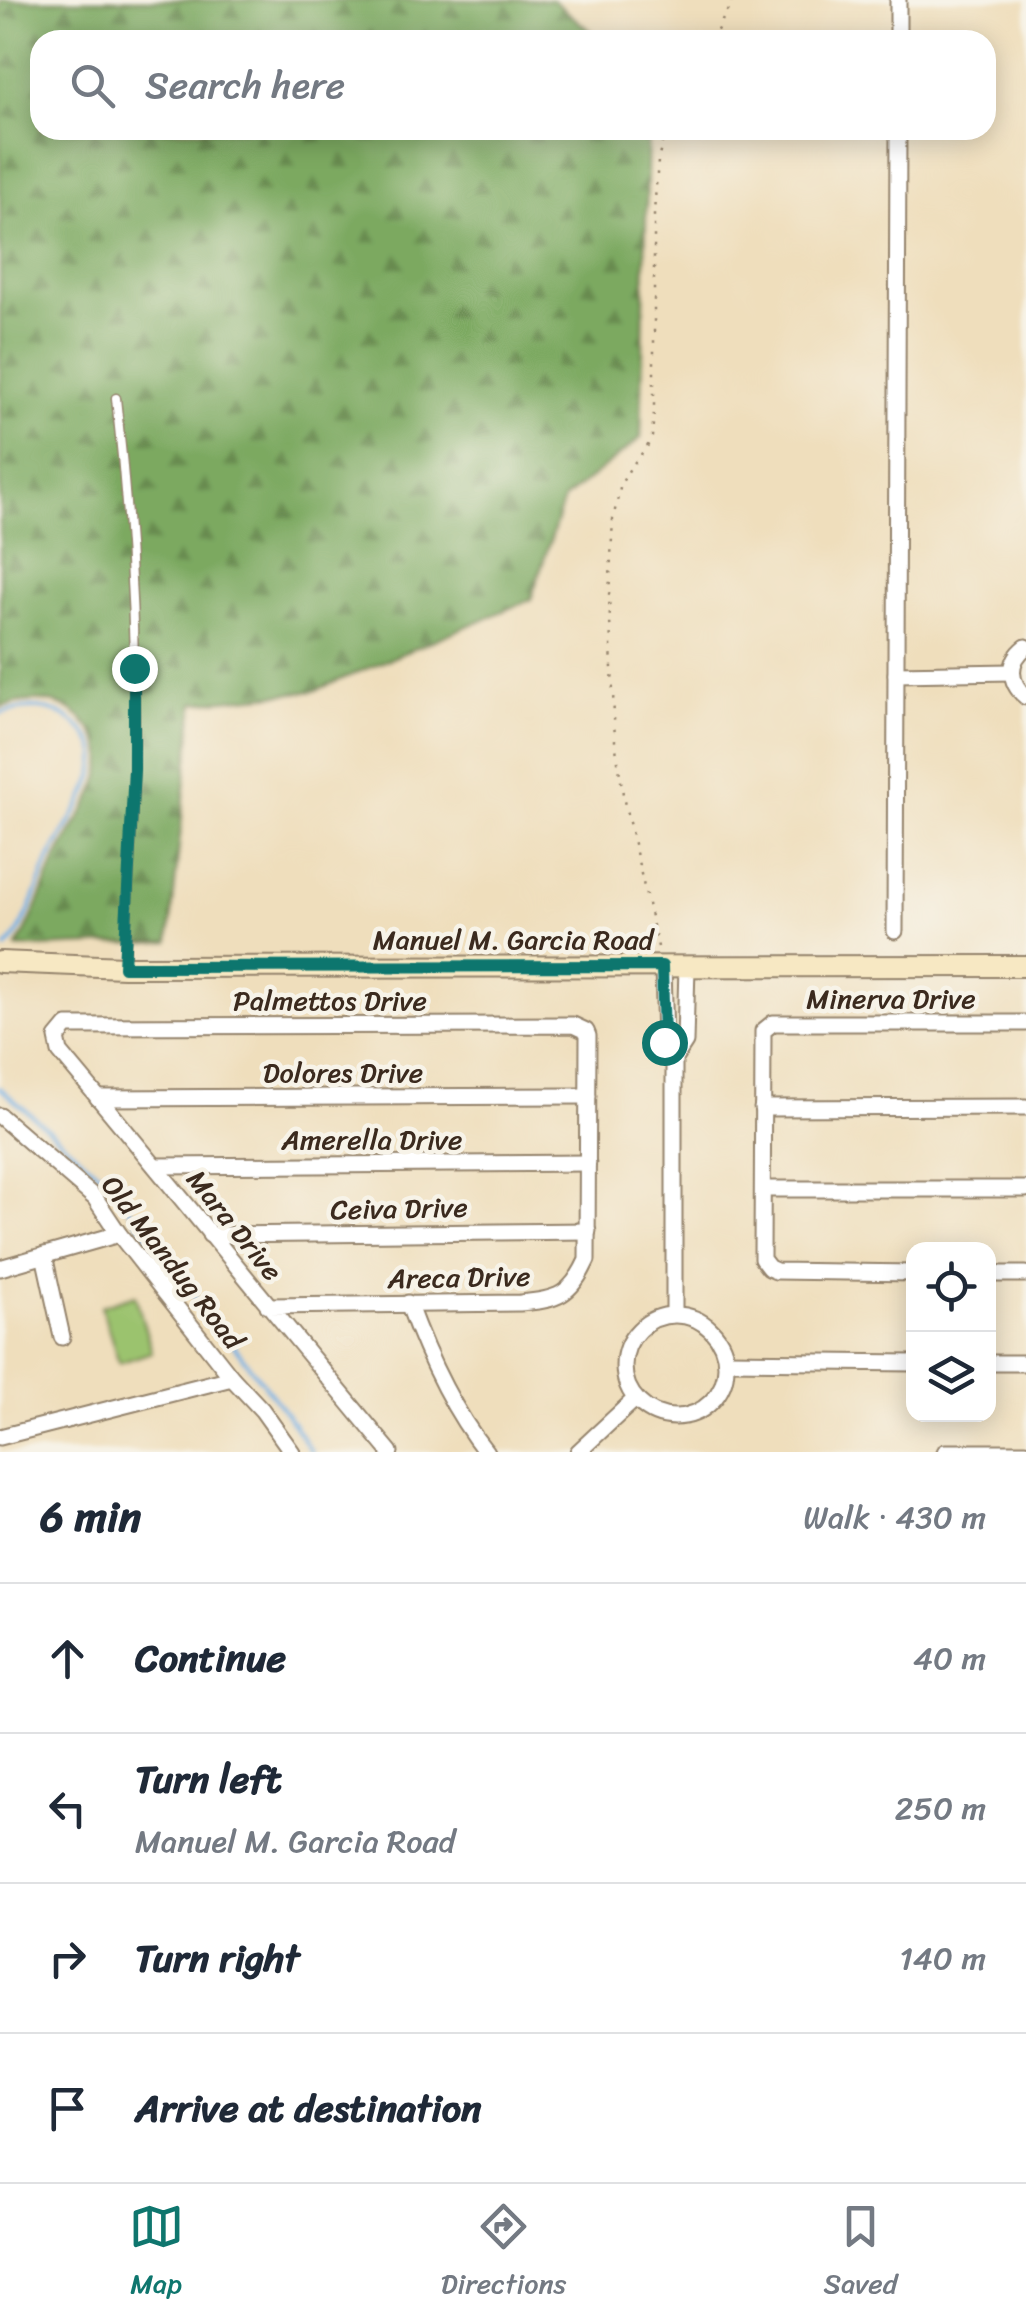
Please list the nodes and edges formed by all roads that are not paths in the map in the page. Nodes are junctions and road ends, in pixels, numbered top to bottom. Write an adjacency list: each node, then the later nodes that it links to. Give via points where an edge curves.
1 (898, 0): 2 (street)
2 (898, 30)
3 (898, 140): 7 (street)
4 (116, 398): 14 (lane, via 134,668)
5 (1026, 647): 6 (street)
6 (1012, 672): 7 (street); 8 (street)
7 (896, 674): 9 (street)
8 (1026, 697)
9 (895, 931)
10 (0, 962): 14 (main road, Manuel M. Garcia Road)
11 (662, 966): 12 (main road, Manuel M. Garcia Road); 14 (main road, Manuel M. Garcia Road); 18 (street, via 664,1042)
12 (687, 966): 13 (main road, Manuel M. Garcia Road); 18 (street, via 684,1042)
13 (1026, 966)
14 (124, 967)
15 (1026, 1023): 22 (street, Minerva Drive, via 772,1022 762,1034)
16 (67, 1026): 17 (street, Palmettos Drive, via 573,1025); 20 (street, Mara Drive, via 57,1038 60,1052)
17 (588, 1036): 19 (street, Areca Drive)
18 (674, 1060): 38 (street)
19 (588, 1096): 20 (street, Dolores Drive); 24 (street, Areca Drive)
20 (98, 1098): 25 (street, Mara Drive)
21 (1026, 1107): 22 (street)
22 (762, 1108): 26 (street)
23 (0, 1116): 29 (street, Old Mandug Road, via 88,1191)
24 (588, 1163): 25 (street, Amerella Drive); 28 (street, Areca Drive)
25 (155, 1166): 30 (street, Mara Drive)
26 (764, 1189): 27 (street); 33 (street, via 762,1259 776,1271)
27 (1026, 1189)
28 (588, 1231): 30 (street, Ceiva Drive); 36 (street, Areca Drive, via 578,1278 548,1301)
29 (118, 1234): 31 (street); 44 (street, Old Mandug Road)
30 (210, 1235): 37 (street, Mara Drive)
31 (44, 1255): 32 (street); 39 (street)
32 (0, 1268)
33 (906, 1273)
34 (996, 1274): 35 (street)
35 (1026, 1274)
36 (408, 1303): 37 (street, Areca Drive); 47 (street, via 454,1406)
37 (268, 1306): 49 (street, Mara Drive)
38 (674, 1314): 40 (street, via 703,1322 723,1346); 45 (street, via 655,1318 628,1345 623,1364)
39 (62, 1336)
40 (726, 1361): 41 (street); 45 (street, via 721,1390 701,1411 659,1416)
41 (906, 1363)
42 (996, 1363): 43 (street)
43 (1026, 1363)
44 (232, 1378): 46 (street); 48 (street, Old Mandug Road)
45 (635, 1399): 51 (street)
46 (0, 1438)
47 (481, 1446): 50 (street)
48 (292, 1452)
49 (390, 1452)
50 (463, 1452)
51 (578, 1452)
52 (945, 1452): 53 (street)
53 (1026, 1452)

